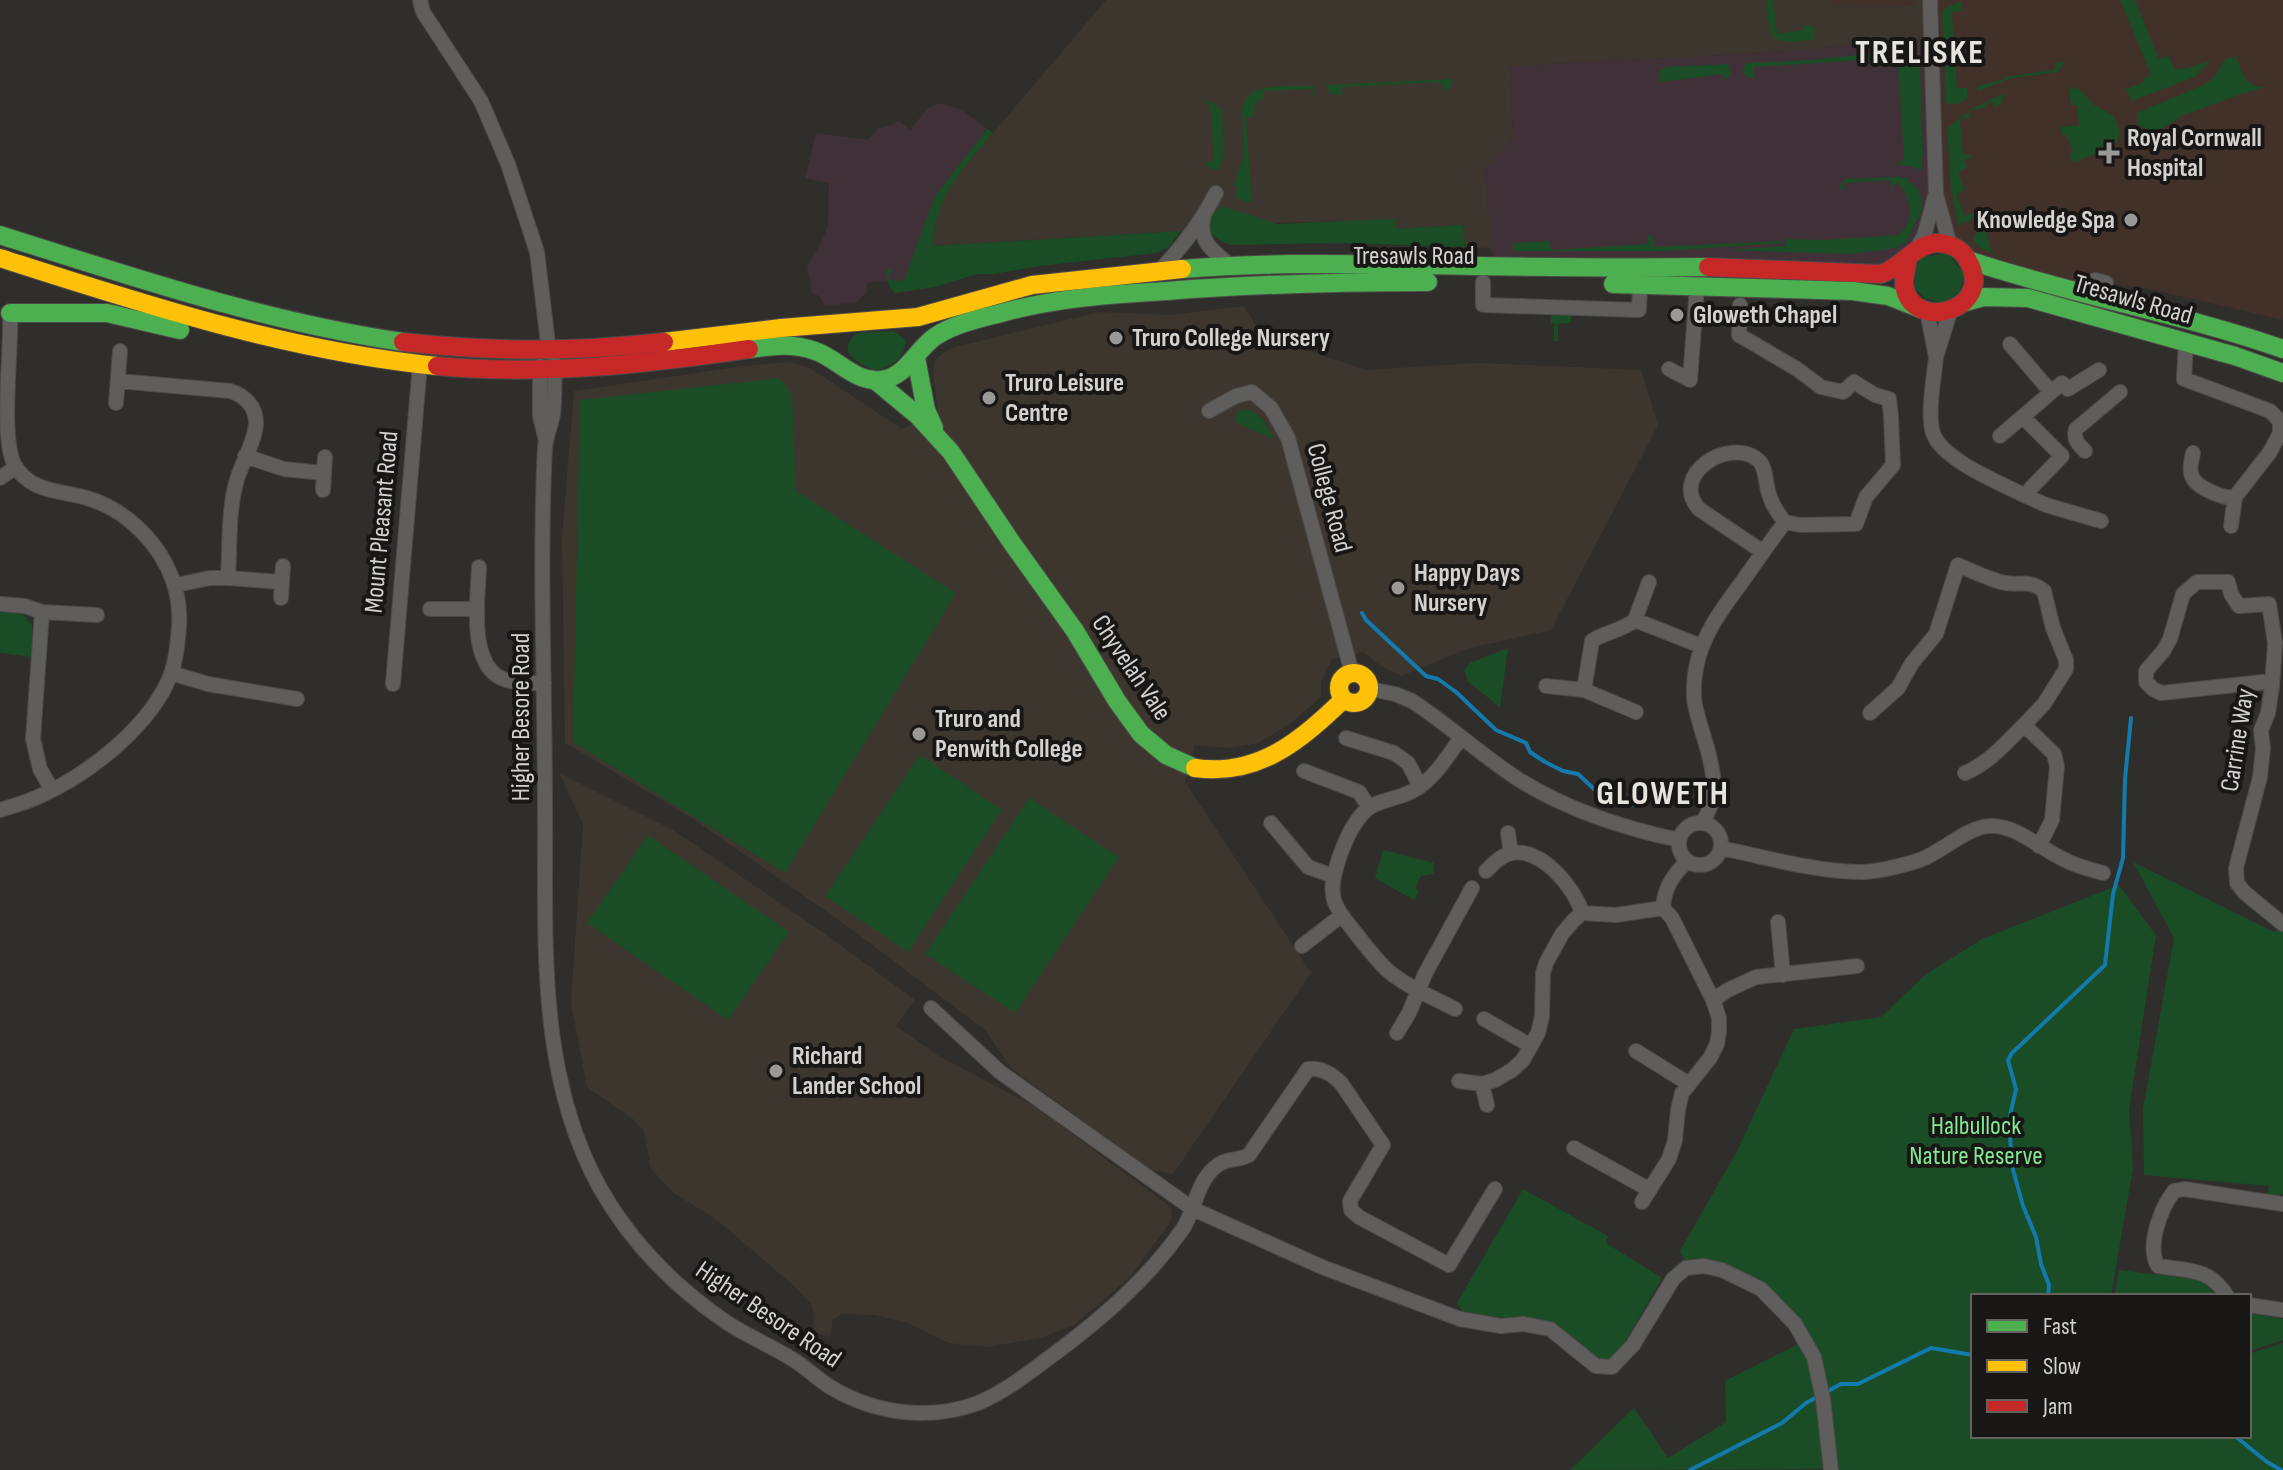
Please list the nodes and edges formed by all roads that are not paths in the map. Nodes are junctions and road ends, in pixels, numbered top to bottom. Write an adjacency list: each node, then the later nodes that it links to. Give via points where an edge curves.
1 (420, 0): 31 (street, Higher Besore Road, via 481,101 508,164 537,252)
2 (1930, 0): 4 (street)
3 (1216, 193): 5 (street)
4 (1936, 194): 7 (street); 8 (street, via 1924,236)
5 (1204, 215): 11 (street, via 1205,242); 12 (street)
6 (0, 235): 31 (main road, via 137,279 310,325 400,342)
7 (1950, 245): 8 (main road, via 1925,246); 10 (main road)
8 (1912, 255): 11 (main road, Tresawls Road, via 1881,274 1716,267); 21 (main road, via 1903,283)
9 (0, 258): 26 (main road, via 180,314)
10 (1968, 260): 17 (main road, Tresawls Road); 19 (main road, via 1974,279 1971,292)
11 (1230, 265): 12 (main road, Tresawls Road)
12 (1158, 271): 22 (main road, Tresawls Road, via 1032,285)
13 (1483, 282): 15 (main road, Tresawls Road); 15 (street, via 1476,305 1639,310); 29 (main road, Tresawls Road, via 1291,283 1082,298 986,317 936,336)
14 (2106, 283): 17 (street, via 2095,280)
15 (1640, 285): 16 (main road, Tresawls Road)
16 (1697, 286): 21 (main road, Tresawls Road, via 1870,293); 33 (street, via 1696,384)
17 (2070, 291): 27 (main road, Tresawls Road)
18 (1740, 305): 58 (street, via 1733,339 1771,353 1821,387 1843,392 1854,382 1889,399 1893,465 1866,497 1856,524)
19 (1957, 307): 21 (main road); 24 (main road, Tresawls Road, via 1995,297 2028,298); 30 (street)
20 (3, 308): 26 (main road, via 107,313 234,342); 51 (street, via 11,333 7,438)
21 (1925, 311): 30 (street)
22 (898, 320): 23 (main road); 29 (main road)
23 (852, 323): 31 (main road); 35 (main road, via 841,348)
24 (2186, 342): 36 (main road, Tresawls Road); 47 (street, via 2184,379 2270,411 2280,421)
25 (2010, 344): 39 (street)
26 (317, 348): 32 (main road)
27 (2283, 349)
28 (120, 351): 37 (street)
29 (916, 357): 38 (main road, via 897,376); 45 (main road, Chyvelah Vale, via 926,410)
30 (1936, 357): 55 (street, via 1931,416 1941,446)
31 (548, 359): 32 (main road); 35 (main road, via 605,367 793,346 819,352); 79 (street, Higher Besore Road, via 553,415 546,441)
32 (420, 364): 80 (street, Mount Pleasant Road)
33 (1669, 369)
34 (2099, 370): 39 (street, via 2068,389 2062,383)
35 (853, 372): 38 (main road)
36 (2283, 373)
37 (118, 381): 41 (street); 48 (street, via 239,394 250,404 256,423)
38 (876, 381): 45 (main road, Chyvelah Vale)
39 (2050, 391): 43 (street)
40 (2120, 392): 49 (street, via 2076,429 2081,447)
41 (116, 403)
42 (1209, 411): 77 (street, College Road, via 1252,392 1281,424)
43 (2023, 417): 44 (street); 49 (street)
44 (2000, 436)
45 (940, 439): 85 (main road, Chyvelah Vale, via 1141,735 1158,750 1196,767 1251,766 1305,734)
46 (2193, 453): 56 (street, via 2194,481 2229,499)
47 (2277, 455): 56 (street)
48 (245, 456): 52 (street, via 284,469); 63 (street, via 235,485)
49 (2062, 456): 55 (street)
50 (325, 457): 52 (street)
51 (16, 467): 53 (street); 66 (street, via 44,490 95,501 123,516 146,535)
52 (323, 473): 54 (street)
53 (0, 478)
54 (323, 490)
55 (2026, 496): 57 (street)
56 (2235, 497): 59 (street)
57 (2101, 521)
58 (1785, 522): 60 (street); 60 (street, via 1756,457 1725,454 1696,470 1690,482 1693,502)
59 (2231, 526)
60 (1763, 552): 75 (street)
61 (283, 566): 64 (street)
62 (479, 567): 71 (street)
63 (228, 578): 64 (street); 66 (street)
64 (282, 582): 67 (street)
65 (1649, 582): 74 (street)
66 (176, 585): 76 (street, via 180,614)
67 (281, 598)
68 (2276, 602): 78 (street, Carrine Way); 78 (street, Carrine Way, via 2239,606 2228,582 2197,582 2183,594 2170,639 2146,671 2146,682 2161,693)
69 (0, 604): 72 (street)
70 (430, 609): 71 (street)
71 (477, 609): 79 (street, via 480,652 488,667 509,680)
72 (42, 612): 73 (street); 95 (street, via 33,739)
73 (97, 615)
74 (1635, 620): 75 (street); 83 (street, via 1592,641)
75 (1701, 646): 99 (street, via 1695,701 1714,774)
76 (171, 673): 84 (street, via 268,701); 95 (street, via 157,701 122,740)
77 (1352, 673): 82 (main road, via 1363,675); 85 (main road, via 1341,681)
78 (2272, 681): 88 (street, Carrine Way)
79 (544, 683): 133 (street, Higher Besore Road, via 548,981 562,1091 574,1131 612,1207 676,1283 725,1321 851,1398 904,1413 947,1411 998,1394 1111,1310 1165,1252)
80 (393, 684)
81 (1546, 686): 83 (street)
82 (1370, 689): 85 (main road, Chyvelah Vale, via 1361,701); 91 (street, via 1412,701)
83 (1584, 690): 86 (street)
84 (297, 699)
85 (1344, 699)
86 (1636, 712)
87 (1870, 713): 89 (street, via 1898,688 1936,634 1961,558 2000,582 2029,582 2044,591 2066,669)
88 (2275, 713): 114 (street, Carrine Way, via 2261,730 2260,777 2236,868 2244,892)
89 (2024, 725): 93 (street, via 1993,756); 102 (street, via 2054,754 2057,766 2052,820)
90 (1346, 738): 94 (street, via 1394,753 1408,763)
91 (1461, 738): 94 (street); 101 (street, via 1561,804)
92 (1304, 771): 96 (street, via 1359,792)
93 (1965, 773)
94 (1420, 786): 96 (street)
95 (52, 790): 97 (street)
96 (1369, 807): 108 (street, via 1346,837)
97 (0, 810)
98 (1271, 823): 108 (street, via 1308,867)
99 (1702, 823): 101 (street, via 1690,825); 103 (street, via 1717,832)
100 (1508, 833): 104 (street)
101 (1679, 840): 105 (street)
102 (2039, 846): 103 (street, via 1990,826 1923,859 1860,872); 107 (street)
103 (1721, 848): 105 (street, via 1706,864)
104 (1511, 853): 106 (street); 111 (street, via 1523,853 1552,868)
105 (1688, 861): 110 (street, via 1669,883)
106 (1486, 871)
107 (2103, 873)
108 (1333, 876): 112 (street, via 1334,901)
109 (1466, 889): 118 (street)
110 (1663, 908): 111 (street, via 1616,915); 119 (street)
111 (1582, 913): 124 (street, via 1546,963 1542,1017)
112 (1342, 915): 115 (street); 118 (street, via 1388,971)
113 (1778, 922): 117 (street)
114 (2283, 924)
115 (1302, 946)
116 (1857, 966): 117 (street)
117 (1783, 975): 119 (street, via 1756,977)
118 (1418, 989): 121 (street); 123 (street)
119 (1713, 1000): 128 (street, via 1719,1018 1717,1044)
120 (931, 1008): 133 (street, via 1000,1072)
121 (1455, 1009)
122 (1484, 1019): 124 (street)
123 (1397, 1033)
124 (1531, 1046): 127 (street, via 1512,1070)
125 (1636, 1051): 128 (street)
126 (1459, 1081): 127 (street)
127 (1482, 1084): 129 (street)
128 (1689, 1084): 130 (street, via 1682,1093 1669,1159 1646,1196)
129 (1487, 1105)
130 (1574, 1148)
131 (1495, 1189): 133 (street, Higher Besore Road, via 1449,1265 1359,1217 1350,1201 1383,1145 1341,1083 1316,1068 1308,1069 1249,1155 1215,1166 1197,1191)
132 (2283, 1204): 134 (street, via 2184,1189 2167,1200 2153,1258 2158,1266 2203,1273)
133 (1193, 1209): 137 (street, via 1322,1267 1460,1319 1550,1329 1596,1366 1612,1367 1633,1345 1673,1279 1686,1268 1722,1270 1761,1289 1795,1324 1814,1357)
134 (2225, 1294)
135 (2251, 1305): 136 (street)
136 (2283, 1310)
137 (1831, 1470)

